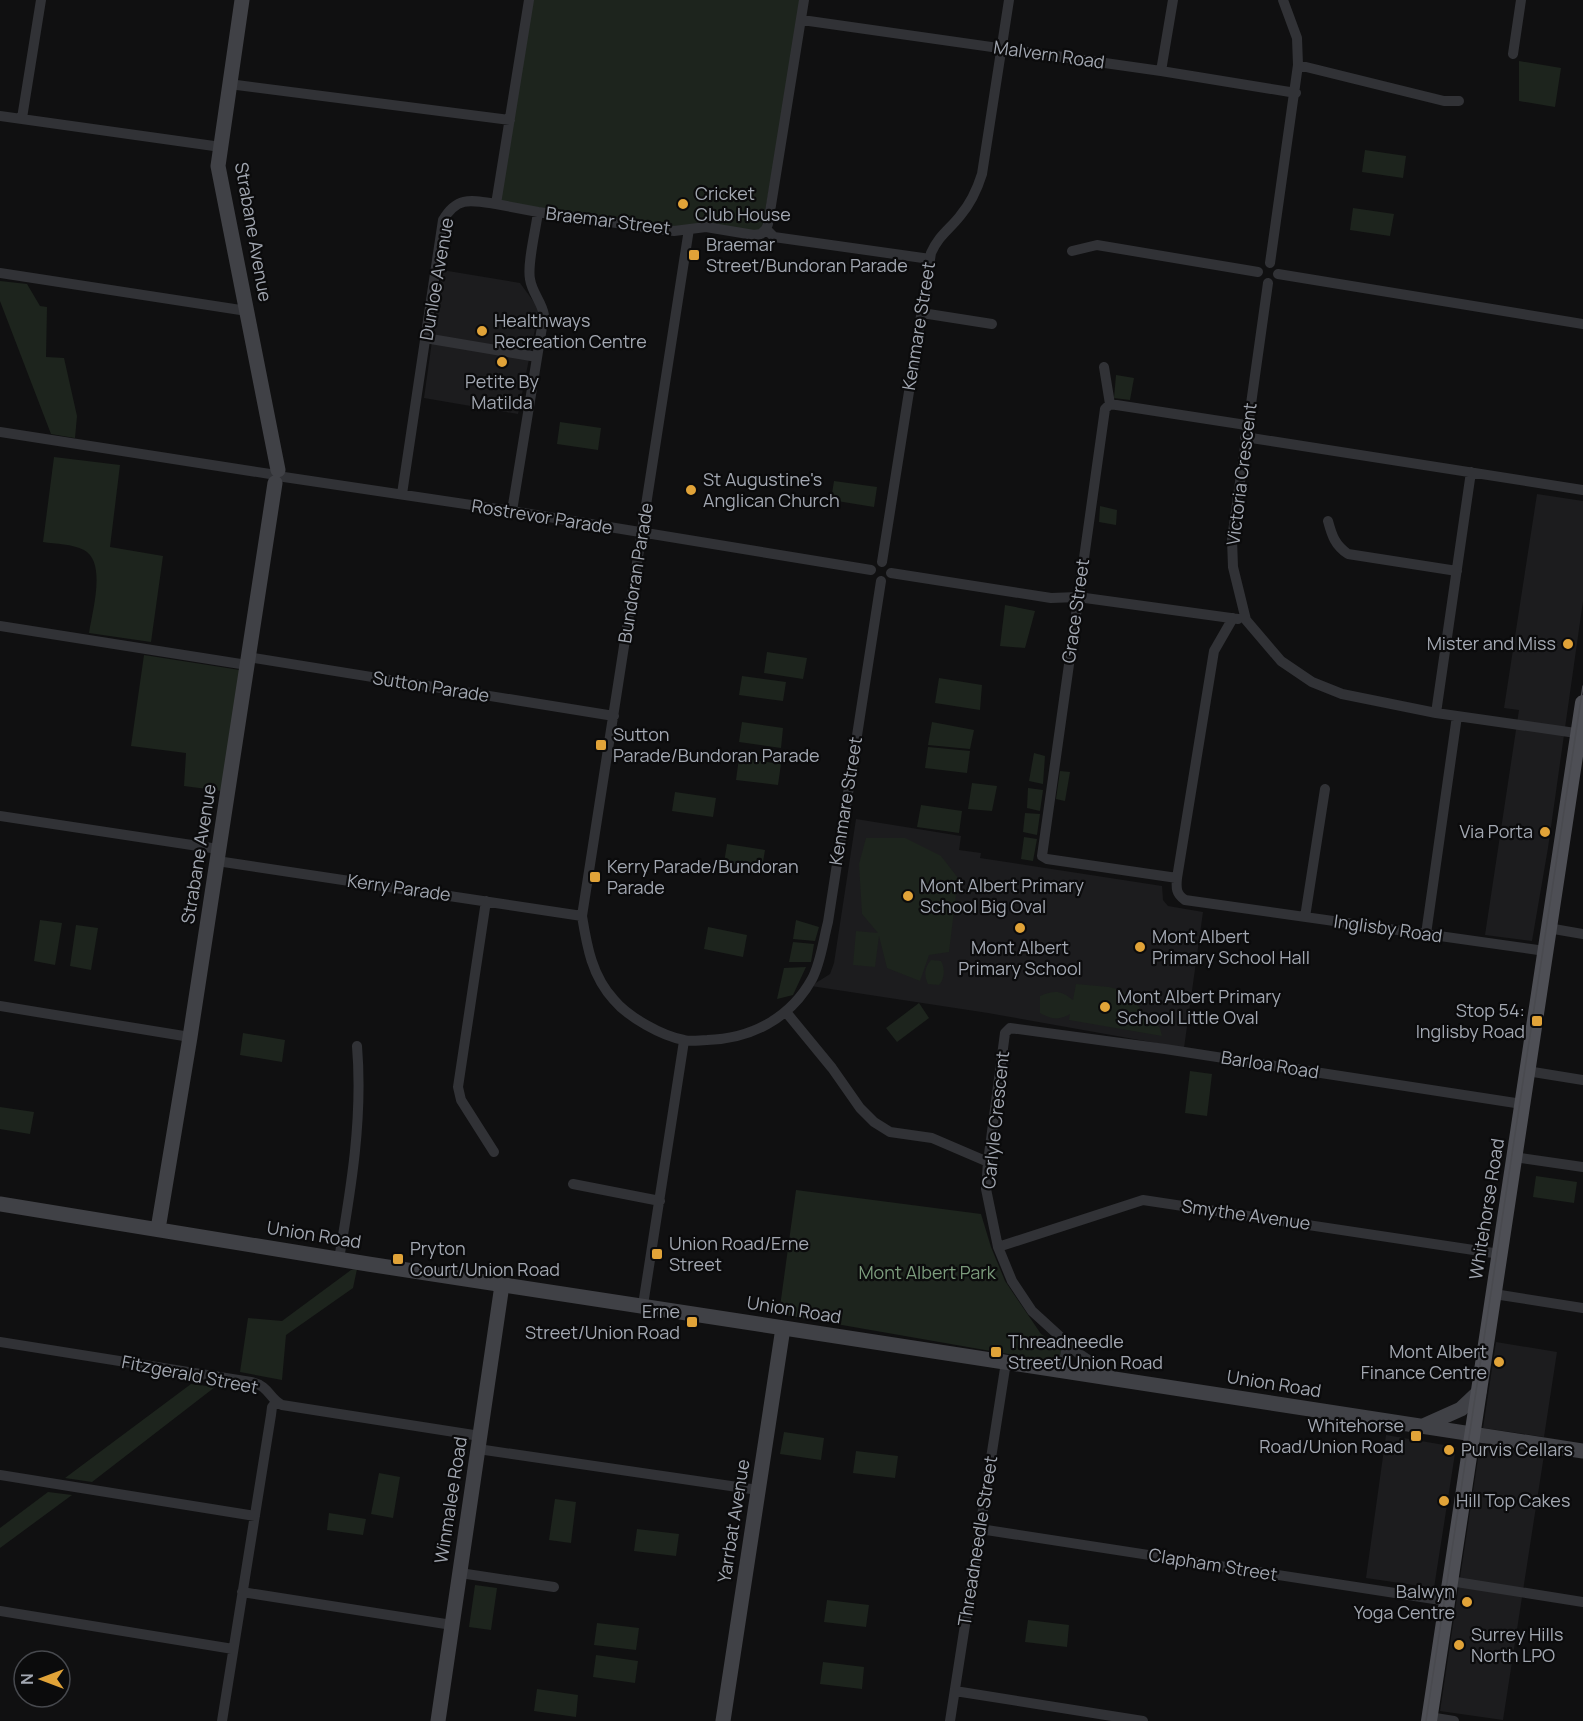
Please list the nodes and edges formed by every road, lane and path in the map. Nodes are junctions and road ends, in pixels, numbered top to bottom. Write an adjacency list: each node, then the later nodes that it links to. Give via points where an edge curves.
1 (41, 0): 18 (street)
2 (242, 0): 14 (street, Strabane Avenue)
3 (529, 0): 19 (street)
4 (804, 0): 9 (street)
5 (1008, 0): 10 (street, Kenmare Street)
6 (1173, 0): 13 (street)
7 (1283, 0): 12 (street, via 1297,38)
8 (1521, 0): 11 (street)
9 (802, 20): 10 (street, Malvern Road); 24 (street)
10 (1001, 48): 13 (street, Malvern Road); 26 (street, Kenmare Street, via 978,189 959,218 936,240)
11 (1513, 54)
12 (1299, 65): 15 (street); 16 (street, via 1444,101)
13 (1161, 71): 15 (street, Malvern Road)
14 (229, 84): 19 (street); 20 (street, Strabane Avenue)
15 (1296, 93): 27 (street)
16 (1459, 101)
17 (0, 116): 18 (street)
18 (22, 118): 20 (street)
19 (510, 120): 21 (street)
20 (220, 147): 32 (street, Strabane Avenue, via 218,166)
21 (496, 204): 22 (street, Braemar Street); 36 (street, Dunloe Avenue, via 470,200 450,208 443,220)
22 (538, 212): 23 (street, Braemar Street, via 674,231); 37 (street, via 529,274 544,315)
23 (688, 229): 24 (street, Braemar Street, via 706,227 754,235); 49 (street, Bundoran Parade)
24 (766, 229): 26 (street, Braemar Street, via 774,237)
25 (1072, 251): 28 (street, via 1097,245)
26 (930, 259): 33 (street, Kenmare Street)
27 (1270, 263): 28 (street, via 1262,265); 30 (street)
28 (1258, 272): 31 (street, via 1261,280)
29 (0, 273): 32 (street)
30 (1278, 274): 31 (street); 35 (street)
31 (1268, 283): 40 (street, Victoria Crescent)
32 (247, 311): 44 (street, Strabane Avenue)
33 (922, 313): 34 (street); 50 (street, Kenmare Street)
34 (992, 324)
35 (1583, 324)
36 (425, 338): 37 (street); 46 (street, Dunloe Avenue)
37 (537, 357): 47 (street)
38 (1104, 367): 39 (street, Grace Street)
39 (1110, 404): 40 (street); 55 (street, Grace Street, via 1105,409)
40 (1246, 425): 42 (street, Victoria Crescent)
41 (0, 432): 44 (street, Rostrevor Parade)
42 (1245, 436): 43 (street); 57 (street, Victoria Crescent, via 1232,538 1233,567)
43 (1471, 472): 45 (street); 52 (street)
44 (277, 476): 46 (street, Rostrevor Parade); 59 (street, Strabane Avenue)
45 (1583, 490)
46 (402, 494): 47 (street, Rostrevor Parade)
47 (512, 511): 49 (street, Rostrevor Parade)
48 (1328, 521): 52 (street, via 1338,547 1348,554)
49 (642, 533): 51 (street, Rostrevor Parade); 62 (street, Bundoran Parade)
50 (882, 562): 51 (street); 53 (street)
51 (871, 570): 54 (street, via 874,578)
52 (1457, 571): 61 (street)
53 (891, 573): 54 (street); 55 (street, via 1051,598)
54 (881, 581): 77 (street, Kenmare Street, via 828,922 812,979)
55 (1078, 597): 56 (street); 68 (street, Grace Street, via 1042,856)
56 (1233, 618): 57 (street); 68 (street, via 1214,651)
57 (1246, 620): 61 (street, Victoria Crescent, via 1281,661 1312,682 1342,694)
58 (0, 626): 59 (street, Sutton Parade)
59 (248, 661): 62 (street, Sutton Parade); 67 (street, Strabane Avenue)
60 (1583, 703): 64 (main road, Whitehorse Road)
61 (1436, 713): 63 (street, Victoria Crescent)
62 (614, 716): 70 (street, Bundoran Parade)
63 (1457, 716): 64 (street, Victoria Crescent); 73 (street)
64 (1581, 734): 72 (main road, Whitehorse Road)
65 (1325, 789): 71 (street)
66 (0, 816): 67 (street, Kerry Parade)
67 (218, 855): 69 (street, Kerry Parade); 79 (street, Strabane Avenue)
68 (1177, 878): 71 (street, Inglisby Road, via 1176,888 1185,900)
69 (486, 901): 70 (street, Kerry Parade); 85 (street, via 458,1087 461,1100)
70 (582, 916): 80 (street, Bundoran Parade, via 594,971 612,999 642,1023)
71 (1305, 917): 73 (street, Inglisby Road)
72 (1548, 928): 74 (street); 75 (main road, Whitehorse Road)
73 (1425, 934): 75 (street, Inglisby Road)
74 (1583, 934)
75 (1545, 951): 82 (main road, Whitehorse Road)
76 (0, 1006): 79 (street)
77 (786, 1012): 80 (street, Kenmare Street, via 750,1033 720,1040); 87 (street, via 874,1122 890,1132 932,1138)
78 (1018, 1028): 84 (street, Barloa Road); 87 (street, Carlyle Crescent, via 1005,1033)
79 (190, 1036): 92 (street, Strabane Avenue)
80 (684, 1041): 90 (street)
81 (357, 1047): 95 (street, via 353,1178)
82 (1527, 1071): 83 (street); 84 (main road, Whitehorse Road)
83 (1583, 1080)
84 (1522, 1104): 86 (main road, Whitehorse Road)
85 (494, 1152)
86 (1515, 1157): 88 (street); 94 (main road, Whitehorse Road)
87 (988, 1162): 93 (street, Carlyle Crescent, via 986,1189)
88 (1583, 1167)
89 (573, 1184): 90 (street)
90 (660, 1201): 98 (street)
91 (0, 1204): 92 (street, Union Road)
92 (158, 1229): 95 (street, Union Road)
93 (998, 1247): 94 (street, Smythe Avenue, via 1143,1200); 102 (street, Carlyle Crescent, via 1012,1281 1032,1311)
94 (1500, 1254): 97 (main road, Whitehorse Road)
95 (339, 1260): 96 (street, Union Road)
96 (502, 1285): 98 (street, Union Road); 110 (street, Winmalee Road)
97 (1494, 1294): 99 (street); 106 (main road, Whitehorse Road)
98 (643, 1305): 100 (street, Union Road)
99 (1583, 1308)
100 (783, 1328): 103 (street, Union Road); 113 (street, Yarrbat Avenue)
101 (0, 1342): 107 (street, Fitzgerald Street, via 251,1382 267,1389)
102 (1064, 1342): 104 (street, via 1065,1358); 105 (street, Carlyle Crescent)
103 (1006, 1362): 104 (street, Union Road); 115 (street, Threadneedle Street)
104 (1051, 1369): 105 (street, Union Road)
105 (1120, 1380): 108 (street, Union Road)
106 (1479, 1392): 108 (street, via 1461,1409); 109 (main road, Whitehorse Road)
107 (276, 1402): 110 (street, Fitzgerald Street); 114 (street, via 272,1407)
108 (1423, 1426): 109 (street, Union Road)
109 (1472, 1434): 111 (street, Union Road); 117 (main road, Whitehorse Road)
110 (479, 1443): 113 (street, Fitzgerald Street); 116 (street, Winmalee Road)
111 (1583, 1451)
112 (0, 1475): 114 (street)
113 (758, 1491): 129 (street, Yarrbat Avenue)
114 (255, 1516): 119 (street)
115 (980, 1529): 120 (street, Clapham Street); 125 (street, Threadneedle Street)
116 (460, 1573): 118 (street); 123 (street, Winmalee Road)
117 (1450, 1581): 120 (main road, Whitehorse Road); 121 (street)
118 (554, 1587)
119 (242, 1593): 123 (street); 124 (street)
120 (1447, 1601): 126 (main road, Whitehorse Road)
121 (1583, 1602)
122 (0, 1611): 124 (street)
123 (452, 1625): 128 (street, Winmalee Road)
124 (233, 1649): 127 (street)
125 (955, 1691): 130 (street, Threadneedle Street); 131 (street)
126 (1429, 1719): 132 (street)
127 (222, 1721)
128 (438, 1721)
129 (723, 1721)
130 (950, 1721)
131 (1143, 1721)
132 (1454, 1721)

